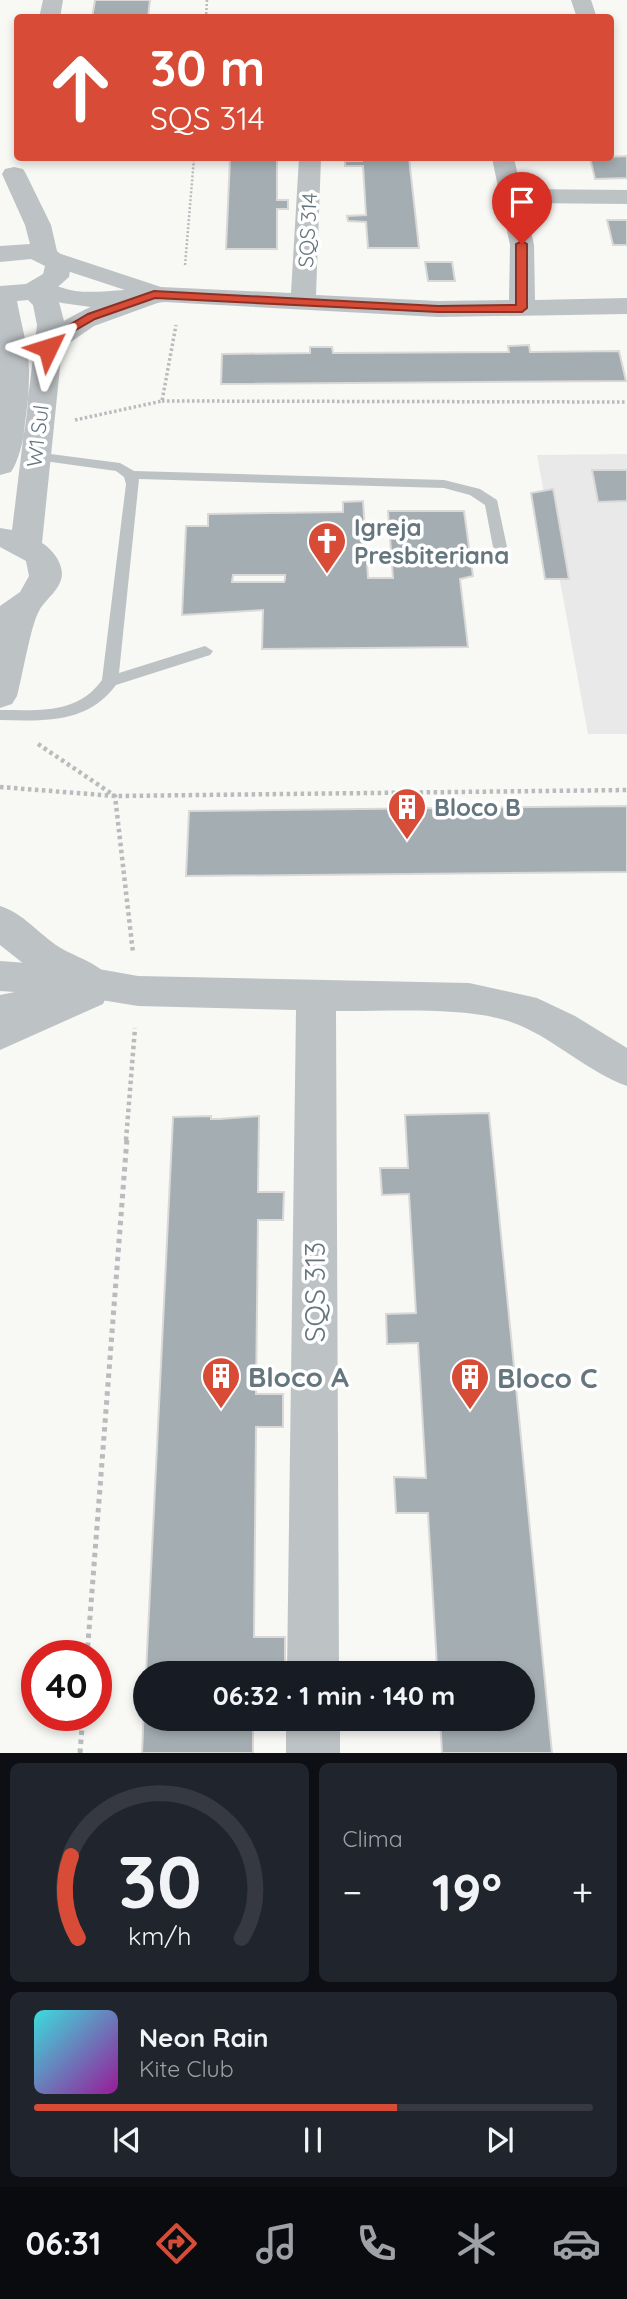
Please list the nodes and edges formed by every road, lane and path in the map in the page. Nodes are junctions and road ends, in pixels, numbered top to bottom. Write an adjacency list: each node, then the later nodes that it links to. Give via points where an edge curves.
1 (310, 161): 12 (street, SQS 314)
2 (504, 161): 4 (street)
3 (16, 165): 6 (street); 8 (street)
4 (511, 196): 5 (street); 14 (street, via 522,244)
5 (627, 197)
6 (0, 208)
7 (0, 254): 8 (street, via 21,251)
8 (49, 256): 9 (street, via 58,264 57,277); 11 (street, SQS 314)
9 (37, 290): 10 (street); 11 (street, SQS 314, via 98,300); 15 (street, W1 Sul, via 50,315)
10 (1, 293): 19 (street, W1 Sul, via 15,370 9,434)
11 (160, 294): 12 (street, SQS 314); 15 (street, via 92,316)
12 (303, 303): 14 (street, SQS 314)
13 (627, 306): 14 (street, SQS 314)
14 (522, 308)
15 (48, 346): 18 (street, W1 Sul)
16 (162, 401): 17 (path)
17 (627, 402)
18 (35, 456): 20 (lane, via 120,467); 21 (street, W1 Sul)
19 (0, 466)
20 (131, 475): 22 (lane, via 444,484 475,492 492,503); 25 (lane)
21 (13, 540): 23 (street, via 41,558 47,575 40,593)
22 (500, 547)
23 (12, 615): 26 (street)
24 (205, 651): 25 (lane)
25 (110, 681): 27 (lane, via 102,695 83,708 57,715)
26 (0, 696)
27 (0, 715)
28 (34, 742): 31 (path)
29 (0, 787): 31 (path)
30 (627, 790): 31 (path)
31 (115, 796): 34 (path)
32 (0, 922): 34 (street, via 47,961)
33 (0, 976): 34 (street)
34 (110, 988): 35 (street); 36 (street); 37 (street); 39 (path)
35 (316, 995): 38 (street, via 469,998 523,1009); 40 (street, SQS 313)
36 (0, 1011)
37 (0, 1033)
38 (627, 1069)
39 (89, 1640)
40 (313, 1661)
41 (82, 1731): 43 (path)
42 (313, 1731): 44 (street)
43 (80, 1753)
44 (313, 1753)

